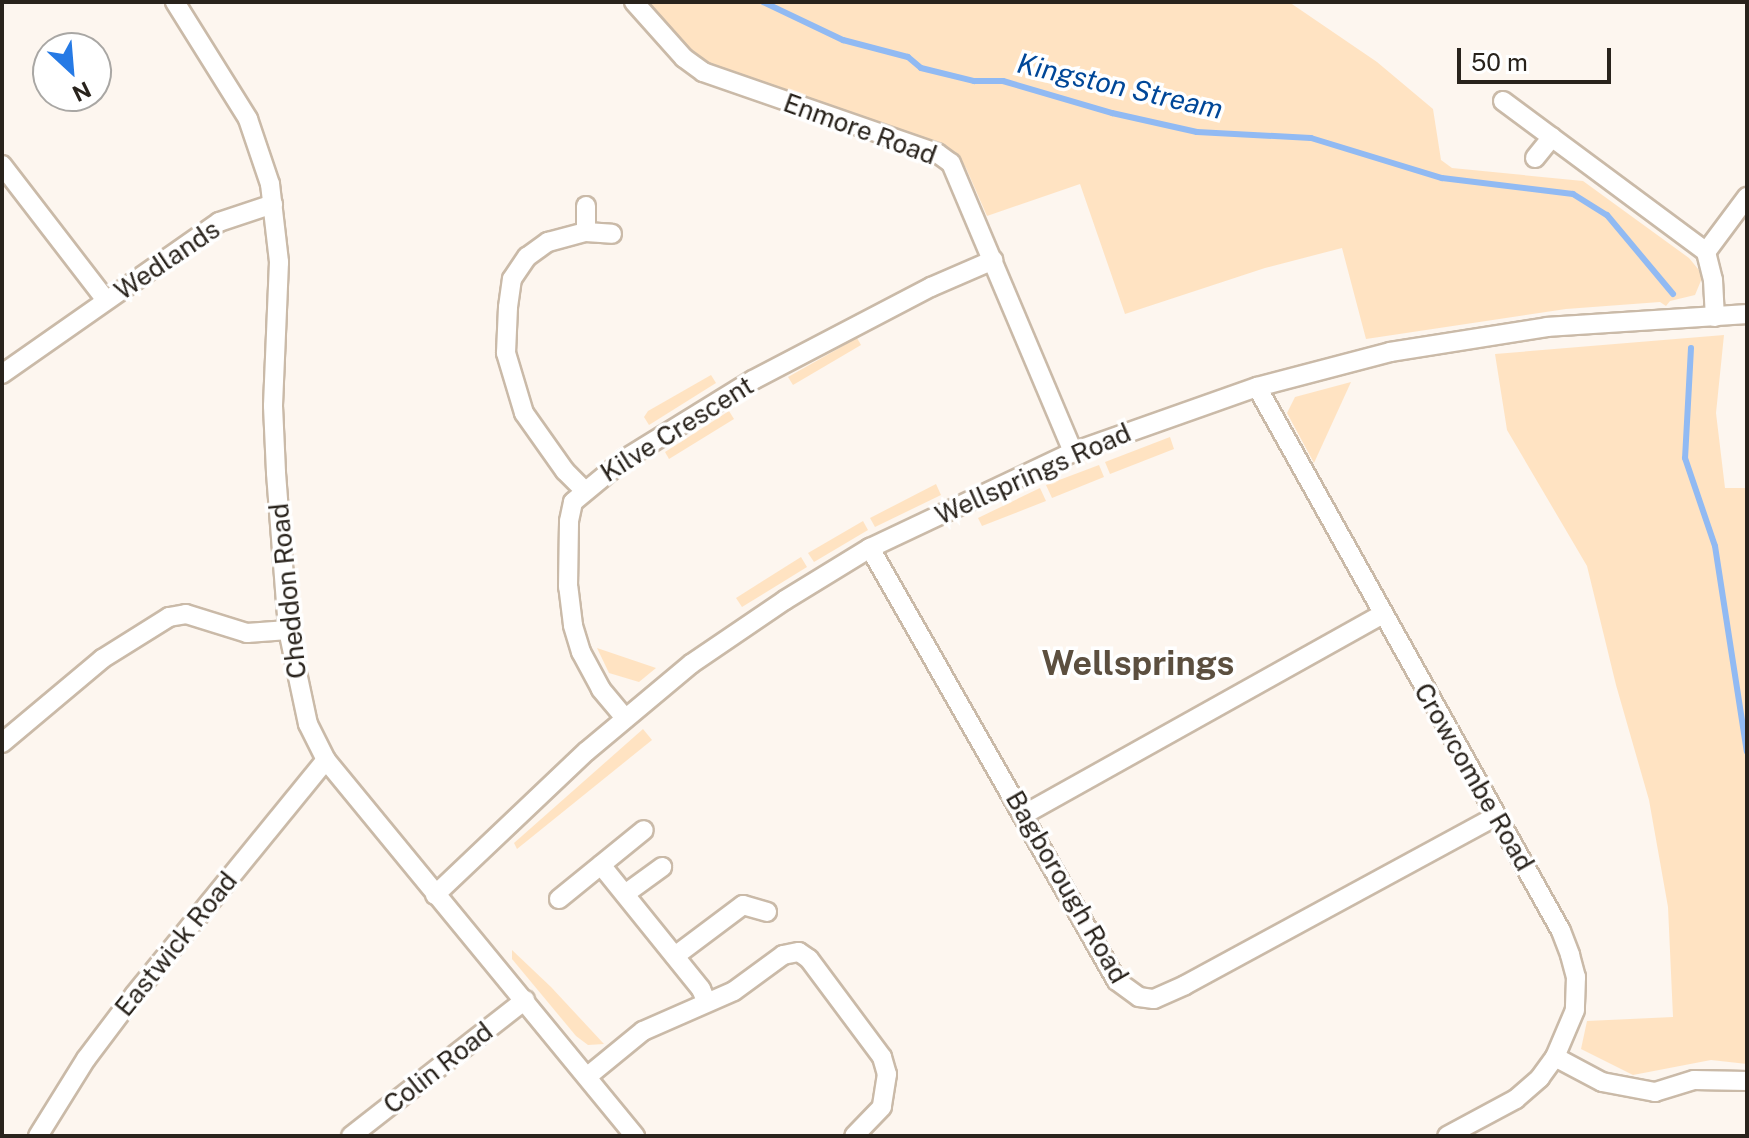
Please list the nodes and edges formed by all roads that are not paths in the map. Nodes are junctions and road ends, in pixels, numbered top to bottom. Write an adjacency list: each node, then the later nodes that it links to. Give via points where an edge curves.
1 (175, 2): 8 (street, Cheddon Road, via 248,119)
2 (634, 2): 13 (street, Enmore Road, via 703,72 937,153 959,176)
3 (1503, 101): 4 (street)
4 (1552, 137): 5 (street); 12 (street)
5 (1535, 158)
6 (2, 165): 14 (street, Wedlands)
7 (1747, 197): 12 (street)
8 (273, 204): 14 (street, Wedlands, via 219,222); 23 (street, Cheddon Road, via 279,265 273,406)
9 (586, 206): 10 (street)
10 (586, 232): 11 (street); 20 (street, via 548,242 527,257 512,279 506,353 524,413)
11 (612, 234)
12 (1706, 252): 16 (street)
13 (993, 260): 19 (street, Enmore Road); 20 (street, Kilve Crescent, via 753,380)
14 (106, 300): 17 (street, Wedlands)
15 (1747, 314): 16 (street, Wellsprings Road)
16 (1715, 317): 18 (street, Wellsprings Road, via 1484,335 1390,352)
17 (2, 374)
18 (1257, 387): 19 (street, Wellsprings Road); 22 (street, Crowcombe Road)
19 (1073, 452): 21 (street, Wellsprings Road)
20 (584, 490): 24 (street, Kilve Crescent, via 573,502 569,521 573,625 601,689)
21 (870, 548): 24 (street, Wellsprings Road, via 691,664); 27 (street, Bagborough Road)
22 (1383, 614): 27 (street); 28 (street, Crowcombe Road)
23 (288, 630): 25 (street, via 247,633 186,614 169,617 102,659); 26 (street, Cheddon Road, via 301,702)
24 (625, 718): 33 (street, Wellsprings Road)
25 (2, 743)
26 (326, 760): 33 (street, Cheddon Road); 42 (street, Eastwick Road, via 126,1005)
27 (1025, 814): 28 (street, Bagborough Road, via 1117,981 1139,997 1154,999)
28 (1496, 816): 39 (street, Crowcombe Road, via 1561,931 1576,977 1575,1010)
29 (644, 830): 30 (street)
30 (601, 865): 32 (street); 34 (street)
31 (662, 867): 32 (street)
32 (625, 894): 36 (street)
33 (435, 895): 37 (street, Cheddon Road)
34 (559, 899)
35 (767, 912): 36 (street, via 743,905)
36 (675, 956): 38 (street)
37 (525, 1000): 40 (street, Cheddon Road); 43 (street, Colin Road)
38 (706, 1001): 40 (street, via 643,1031); 45 (street, via 734,991 791,951 809,959 882,1057 887,1074 882,1107)
39 (1555, 1057): 41 (street, via 1602,1082 1655,1092 1694,1080); 46 (street, Crowcombe Road, via 1516,1099)
40 (588, 1076): 44 (street, Cheddon Road)
41 (1747, 1081)
42 (38, 1136)
43 (351, 1136)
44 (635, 1136)
45 (854, 1136)
46 (1447, 1136)

